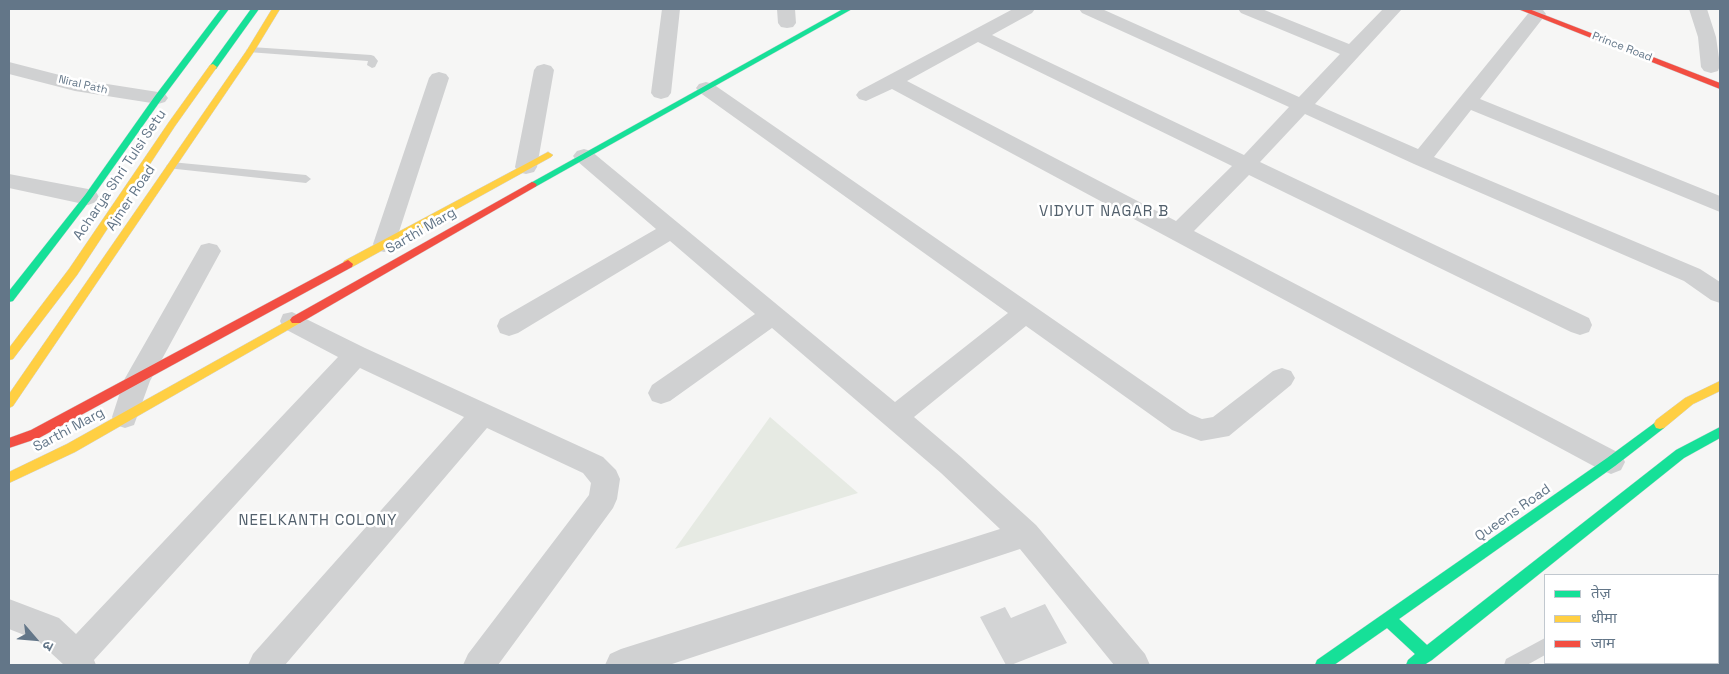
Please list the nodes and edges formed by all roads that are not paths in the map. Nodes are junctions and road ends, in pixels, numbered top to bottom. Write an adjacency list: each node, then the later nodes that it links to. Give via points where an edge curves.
1 (225, 9): 28 (main road)
2 (276, 9): 16 (main road, Ajmer Road)
3 (671, 9): 26 (street)
4 (848, 9): 13 (main road, Sarthi Marg)
5 (1026, 9): 14 (street)
6 (1088, 9): 31 (street)
7 (1248, 9): 17 (street)
8 (1390, 9): 17 (street)
9 (1698, 9): 15 (street)
10 (253, 11): 53 (main road, Acharya Shri Tulsi Setu, via 172,124 73,272)
11 (1530, 12): 24 (main road, Prince Road); 29 (street)
12 (788, 19): 13 (main road)
13 (803, 34): 25 (main road, Sarthi Marg)
14 (977, 35): 23 (street); 34 (street)
15 (1714, 38): 19 (street)
16 (250, 50): 18 (lane, via 370,58 374,61); 35 (main road, Ajmer Road)
17 (1352, 52): 31 (street)
18 (372, 65)
19 (1711, 67)
20 (9, 68): 28 (street, Niral Path, via 75,85)
21 (544, 70): 36 (street)
22 (439, 78): 43 (street)
23 (892, 81): 27 (street); 42 (street)
24 (1720, 86)
25 (706, 88): 30 (main road, Sarthi Marg); 47 (street)
26 (661, 93): 30 (main road)
27 (866, 95)
28 (158, 98): 39 (main road)
29 (1468, 101): 33 (street); 40 (street)
30 (678, 104): 32 (main road, Sarthi Marg)
31 (1301, 105): 33 (street); 34 (street)
32 (572, 152): 36 (main road); 41 (street); 49 (main road, Sarthi Marg)
33 (1421, 159): 45 (street, via 1692,275)
34 (1246, 165): 42 (street); 50 (street)
35 (171, 166): 37 (lane); 58 (main road, Ajmer Road)
36 (526, 167): 43 (main road)
37 (306, 179)
38 (9, 181): 39 (street)
39 (88, 197): 46 (main road)
40 (1720, 204)
41 (671, 230): 48 (street); 51 (street)
42 (1179, 232): 64 (street)
43 (384, 244): 55 (main road)
44 (210, 251): 55 (street)
45 (1720, 294)
46 (9, 298)
47 (1026, 313): 54 (street, via 1181,422 1201,430 1219,428); 61 (street)
48 (772, 315): 57 (street); 61 (street)
49 (292, 321): 52 (street); 60 (main road, Sarthi Marg)
50 (1580, 325)
51 (509, 326)
52 (356, 354): 59 (street); 71 (street)
53 (9, 356)
54 (1282, 378)
55 (137, 380): 60 (street); 63 (main road, via 35,434)
56 (1720, 386): 64 (main road, Queens Road, via 1689,401)
57 (661, 393)
58 (9, 403)
59 (482, 415): 72 (street); 73 (street, via 593,465 606,479 603,499)
60 (125, 417): 65 (main road, Sarthi Marg)
61 (894, 417): 66 (street)
62 (1720, 432): 70 (main road, via 1680,454)
63 (9, 443)
64 (1611, 462): 68 (main road, Queens Road)
65 (9, 478)
66 (1026, 534): 74 (street); 75 (street)
67 (9, 614): 71 (street, via 48,629)
68 (1388, 619): 70 (main road); 76 (main road, Queens Road)
69 (1544, 647): 78 (lane)
70 (1427, 654): 77 (main road)
71 (78, 661)
72 (264, 665)
73 (480, 665)
74 (621, 665)
75 (1134, 665)
76 (1322, 665)
77 (1413, 665)
78 (1512, 665)

